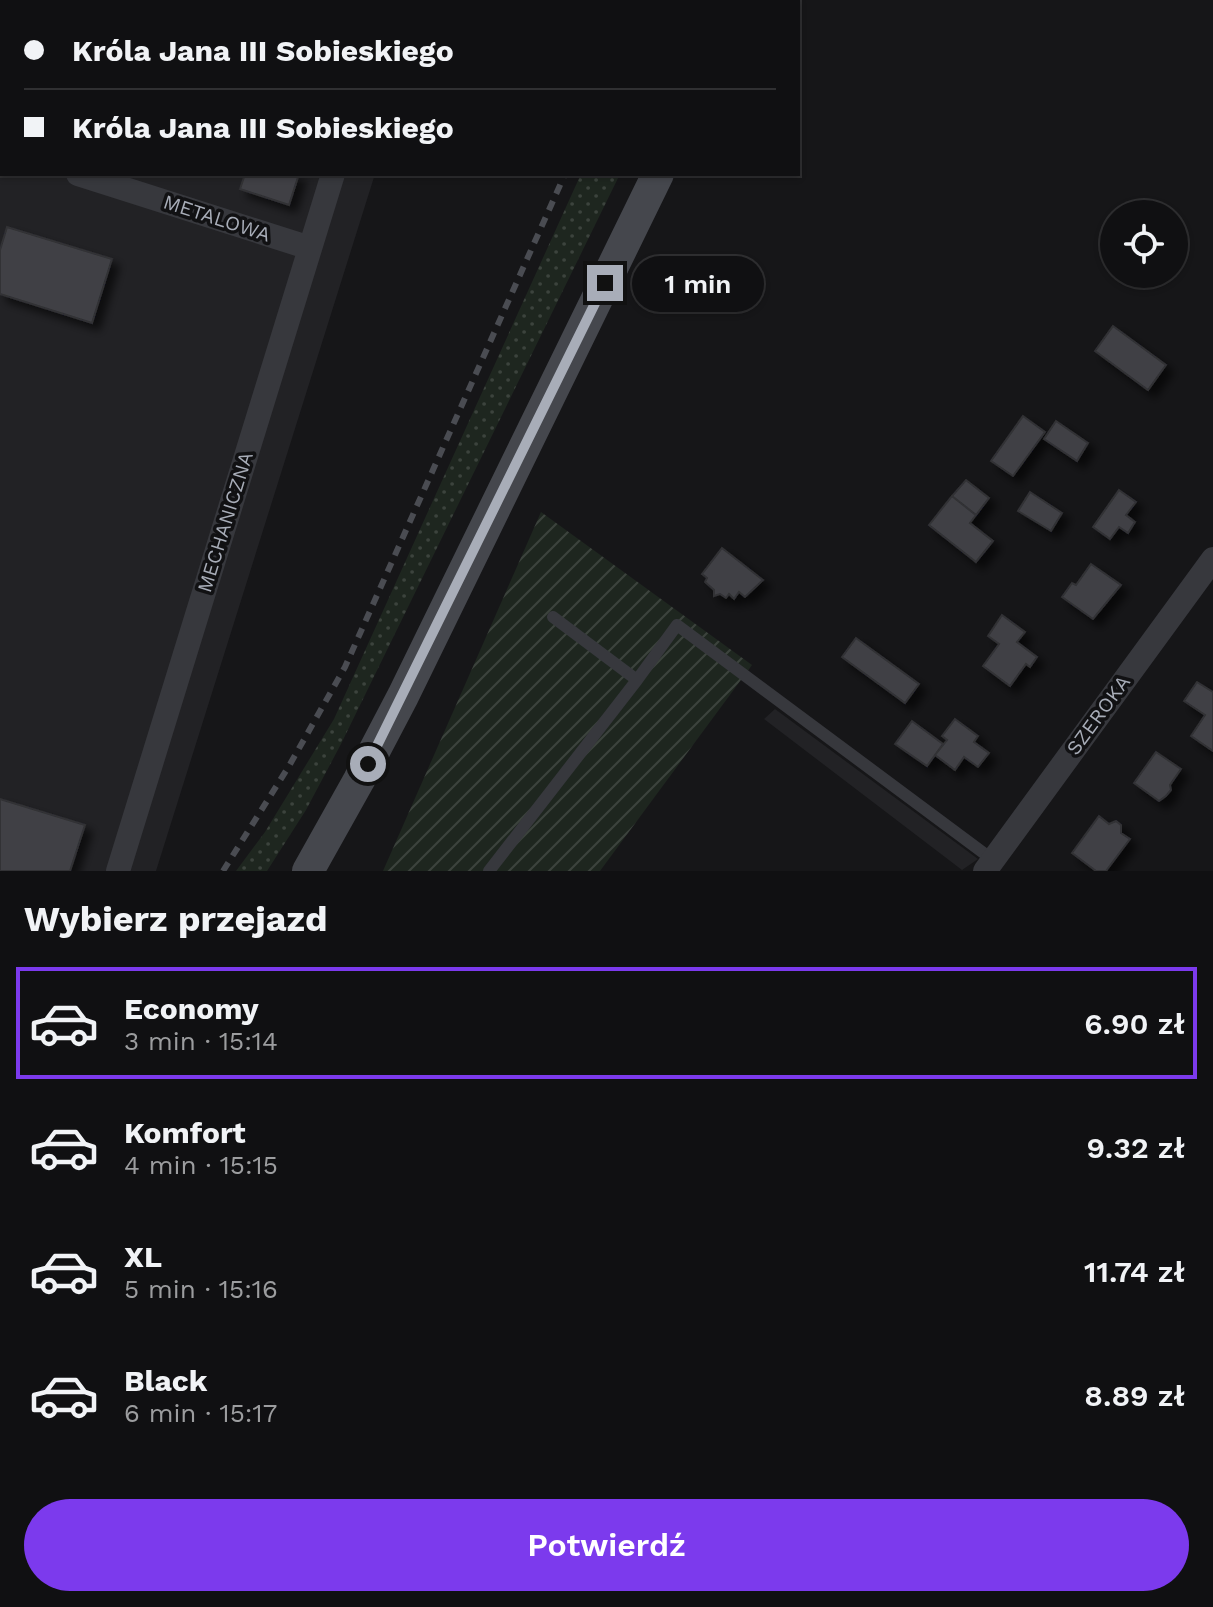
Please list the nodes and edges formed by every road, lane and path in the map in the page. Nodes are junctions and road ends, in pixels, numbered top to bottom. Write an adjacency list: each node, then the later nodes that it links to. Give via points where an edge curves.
1 (84, 176): 4 (street, METALOWA)
2 (332, 176): 4 (street, MECHANICZNA)
3 (657, 176): 10 (main road, via 403,696)
4 (310, 248): 9 (street, MECHANICZNA)
5 (1213, 559): 8 (street, SZEROKA)
6 (553, 617): 7 (lane)
7 (637, 680): 8 (lane, via 677,625); 11 (lane)
8 (995, 867)
9 (118, 871)
10 (308, 871)
11 (489, 871)

